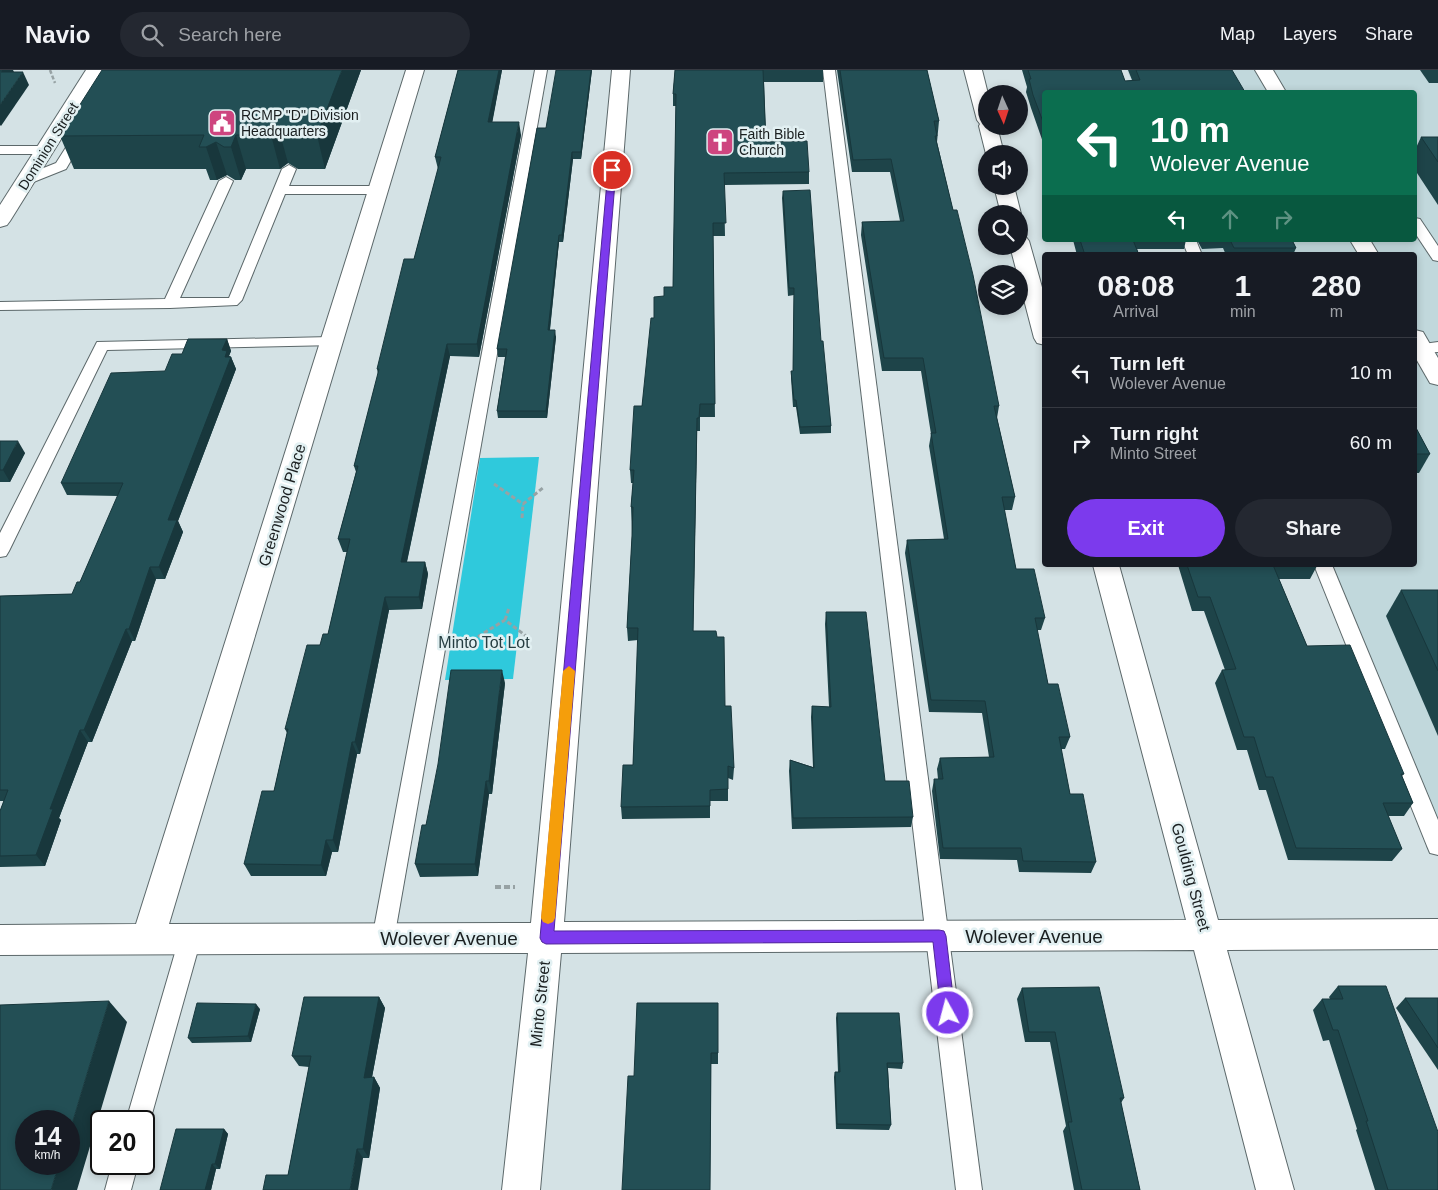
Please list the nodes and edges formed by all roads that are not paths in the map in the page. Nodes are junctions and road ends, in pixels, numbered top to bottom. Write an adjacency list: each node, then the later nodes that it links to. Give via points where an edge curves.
1 (96, 70): 12 (street, Dominion Street, via 89,94)
2 (415, 70): 17 (street, Greenwood Place)
3 (540, 70): 37 (lane)
4 (621, 70): 35 (street, Minto Street)
5 (829, 70): 34 (lane)
6 (973, 70): 8 (street)
7 (1264, 70): 9 (street)
8 (978, 89)
9 (1276, 90)
10 (88, 121): 14 (lane, via 61,166)
11 (0, 150): 12 (lane)
12 (45, 150): 14 (street, Dominion Street)
13 (288, 169): 16 (lane)
14 (26, 180): 18 (street, Dominion Street)
15 (226, 180): 22 (lane)
16 (280, 190): 17 (lane); 22 (lane, via 235,300 227,304)
17 (378, 190): 25 (street, Greenwood Place)
18 (0, 221)
19 (1417, 225): 21 (lane)
20 (1023, 255): 24 (street)
21 (1438, 257)
22 (170, 304): 23 (lane)
23 (0, 306)
24 (1042, 327)
25 (332, 342): 28 (lane, via 102,344); 39 (street, Greenwood Place)
26 (1425, 344): 27 (street)
27 (1438, 378)
28 (0, 550)
29 (1107, 567): 33 (street, Goulding Street)
30 (1324, 567): 31 (lane)
31 (1438, 846)
32 (1438, 934): 33 (street, Wolever Avenue)
33 (1206, 935): 34 (street, Wolever Avenue); 45 (street, Goulding Street)
34 (939, 936): 35 (street, Wolever Avenue); 44 (lane)
35 (546, 938): 37 (street, Wolever Avenue); 43 (street, Minto Street)
36 (190, 939): 37 (street, Wolever Avenue); 39 (street, Wolever Avenue); 40 (lane)
37 (383, 939)
38 (0, 940): 39 (street, Wolever Avenue)
39 (148, 940)
40 (141, 1110)
41 (122, 1175): 42 (lane)
42 (118, 1190)
43 (521, 1190)
44 (969, 1190)
45 (1275, 1190)

